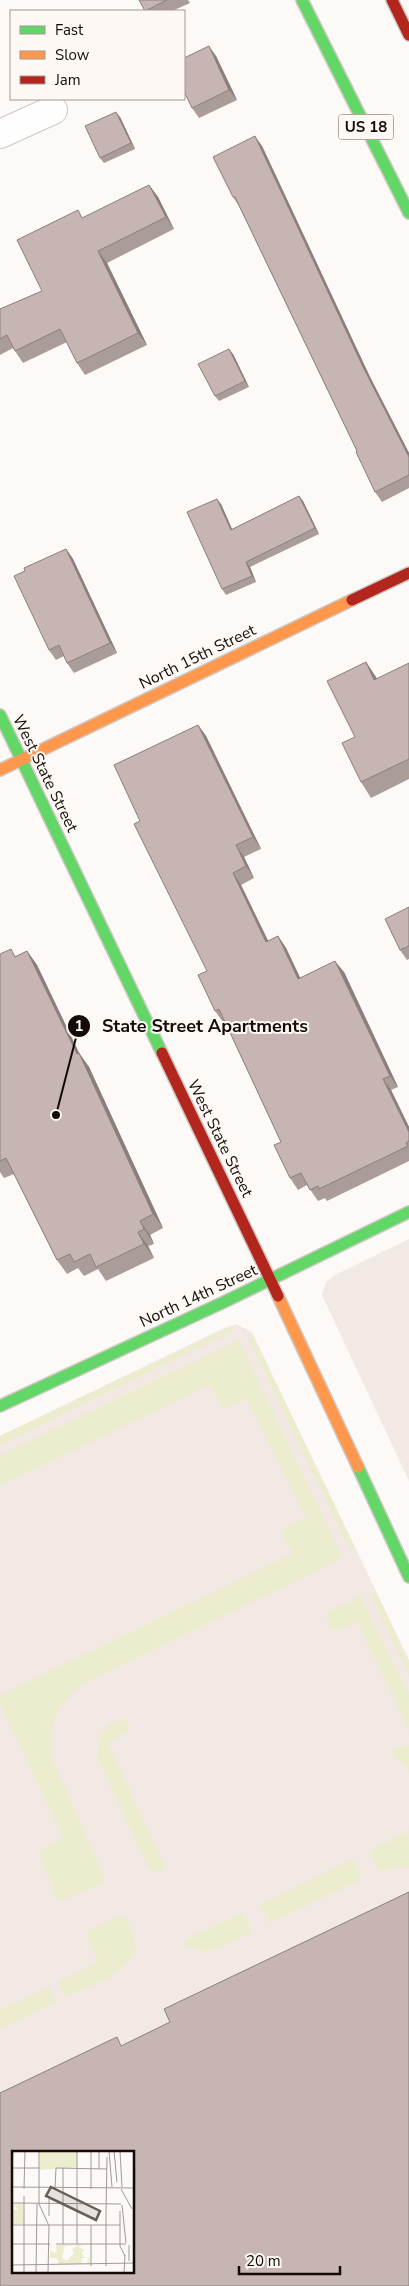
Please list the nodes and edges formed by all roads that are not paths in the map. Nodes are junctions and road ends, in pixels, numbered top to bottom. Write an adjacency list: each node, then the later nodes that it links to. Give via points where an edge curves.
1 (302, 0): 6 (street, US 18)
2 (392, 0): 3 (street)
3 (409, 35)
4 (53, 110): 5 (street)
5 (0, 134)
6 (409, 213)
7 (409, 573): 9 (street, North 15th Street)
8 (0, 715): 9 (street, West State Street)
9 (22, 759): 10 (street, North 15th Street); 12 (street, West State Street)
10 (0, 770)
11 (409, 1212): 12 (street, North 14th Street)
12 (270, 1279): 13 (street, North 14th Street); 14 (street, West State Street)
13 (0, 1406)
14 (409, 1577)

